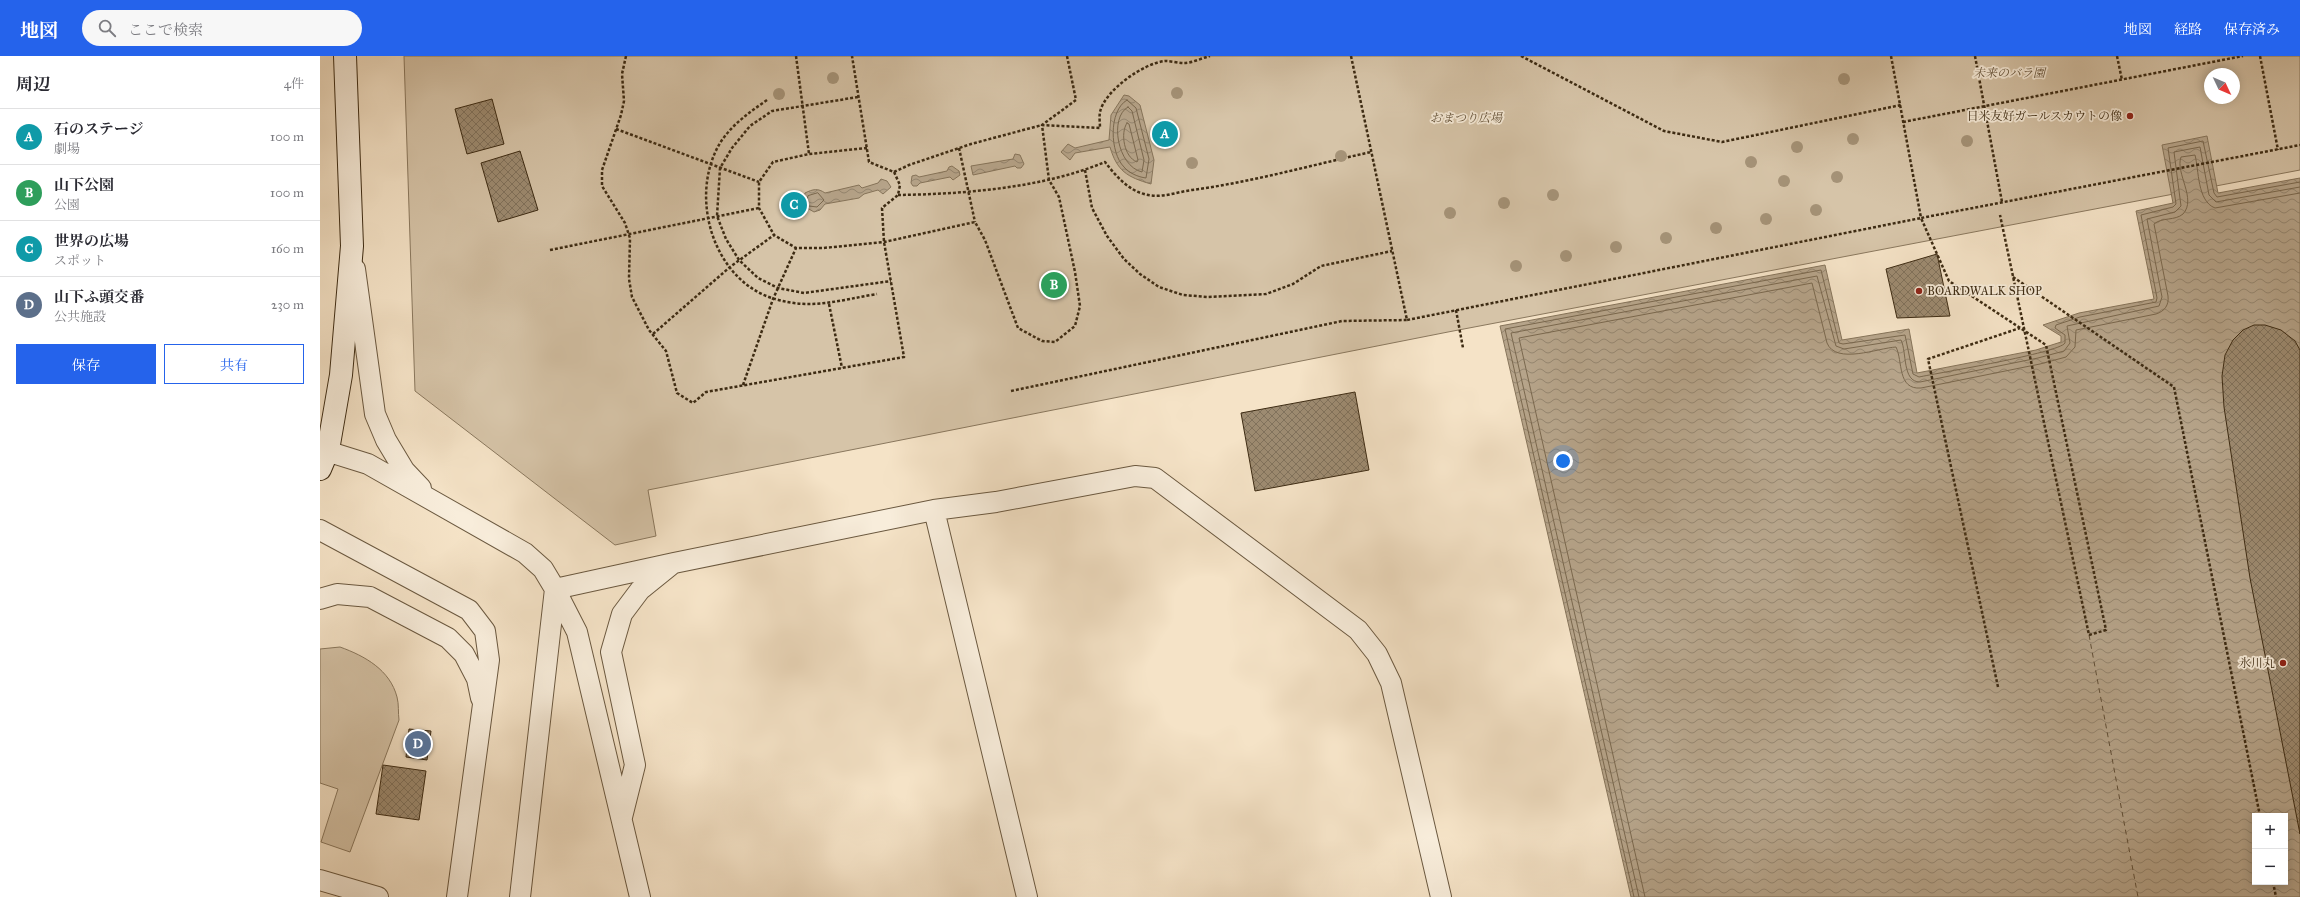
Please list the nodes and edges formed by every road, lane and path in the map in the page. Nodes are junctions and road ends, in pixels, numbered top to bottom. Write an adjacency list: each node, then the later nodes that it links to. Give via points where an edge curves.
1 (345, 56): 47 (street)
2 (626, 56): 22 (path, via 622,74 624,101)
3 (796, 56): 17 (path)
4 (852, 56): 15 (path)
5 (1068, 56): 21 (path, via 1076,100)
6 (1210, 56): 21 (path, via 1185,63 1166,61 1133,75 1116,87 1107,99 1100,112 1100,128)
7 (1351, 56): 27 (path)
8 (1521, 56): 18 (path, via 1664,131 1722,142)
9 (1892, 56): 18 (path)
10 (1974, 56): 19 (path)
11 (2117, 56): 14 (path)
12 (2243, 56): 14 (path)
13 (2260, 56): 26 (path)
14 (2122, 80): 19 (path)
15 (858, 97): 17 (path); 24 (path)
16 (767, 100): 29 (path, via 733,126 721,142)
17 (802, 105): 28 (path); 30 (path, via 772,111 750,126)
18 (1901, 105): 20 (path)
19 (1984, 106): 20 (path); 37 (path)
20 (1904, 122): 42 (path)
21 (1042, 125): 25 (path); 33 (path)
22 (616, 129): 29 (path); 44 (path, via 602,170 602,186 625,223)
23 (2300, 145): 26 (path)
24 (867, 148): 28 (path); 32 (path, via 869,162)
25 (959, 148): 32 (path); 35 (path)
26 (2278, 150): 37 (path)
27 (1371, 152): 31 (path, via 1202,189 1158,196 1144,194 1129,187 1105,162); 50 (path)
28 (809, 154): 34 (path, via 773,162)
29 (712, 165): 30 (path); 41 (path, via 706,185)
30 (720, 168): 34 (path); 40 (path)
31 (1085, 170): 33 (path); 50 (path, via 1092,208 1107,236 1124,259 1159,287 1183,295 1208,297 1266,294 1293,284 1321,266)
32 (894, 172): 36 (path, via 900,185)
33 (1049, 180): 35 (path); 43 (path, via 1059,196 1076,272 1080,306 1075,326 1055,342 1042,342 1018,328 985,240)
34 (759, 182): 38 (path)
35 (969, 191): 36 (path); 43 (path)
36 (898, 195): 46 (path, via 882,208)
37 (2002, 202): 42 (path)
38 (759, 208): 40 (path); 45 (path)
39 (2000, 215): 53 (path)
40 (717, 216): 41 (path); 51 (path, via 726,239)
41 (708, 218): 44 (path); 52 (path, via 710,233)
42 (1921, 218): 59 (path); 61 (path, via 1949,281 2020,328 2026,333 2046,345 2106,630 2089,635 2024,335)
43 (975, 222): 46 (path)
44 (628, 233): 49 (path); 62 (path, via 632,297 639,314)
45 (774, 235): 48 (path); 51 (path)
46 (884, 242): 48 (path); 54 (path)
47 (352, 246): 67 (street, via 341,375); 68 (lane, via 375,414 386,440 404,470)
48 (796, 248): 55 (path)
49 (550, 250)
50 (1392, 250): 60 (path)
51 (739, 260): 52 (path); 55 (path, via 758,278)
52 (730, 267): 57 (path, via 748,286); 62 (path)
53 (2012, 277): 61 (path); 76 (path, via 2174,387)
54 (891, 281): 55 (path, via 804,293); 64 (path, via 904,357)
55 (778, 288): 57 (path)
56 (877, 294): 58 (path)
57 (773, 299): 58 (path, via 809,306); 65 (path)
58 (829, 304): 64 (path)
59 (1456, 310): 60 (path); 63 (path)
60 (1407, 320): 66 (path, via 1342,321)
61 (2023, 327): 74 (path, via 1928,359)
62 (653, 334): 65 (path, via 666,351 677,392 692,403 706,392)
63 (1463, 348)
64 (842, 368): 65 (path)
65 (743, 386)
66 (1011, 391)
67 (323, 456): 68 (lane, via 368,464)
68 (429, 497): 72 (lane, via 525,553 543,569)
69 (934, 510): 71 (lane); 84 (lane); 85 (lane, via 996,502 1134,476 1155,478 1358,630 1377,654 1391,684)
70 (320, 530): 75 (lane, via 469,610 484,631 489,660)
71 (674, 562): 72 (lane); 77 (lane, via 640,590 622,614 611,652 635,765)
72 (555, 589): 77 (lane, via 577,632); 82 (lane)
73 (320, 599): 75 (lane, via 337,594 370,597 448,638 464,654 477,679)
74 (1998, 687)
75 (484, 710): 81 (lane)
76 (2259, 813)
77 (621, 819): 83 (lane)
78 (320, 880): 80 (lane)
79 (2274, 885): 86 (path)
80 (378, 897)
81 (457, 897)
82 (520, 897)
83 (640, 897)
84 (1027, 897)
85 (1441, 897)
86 (2276, 897)

